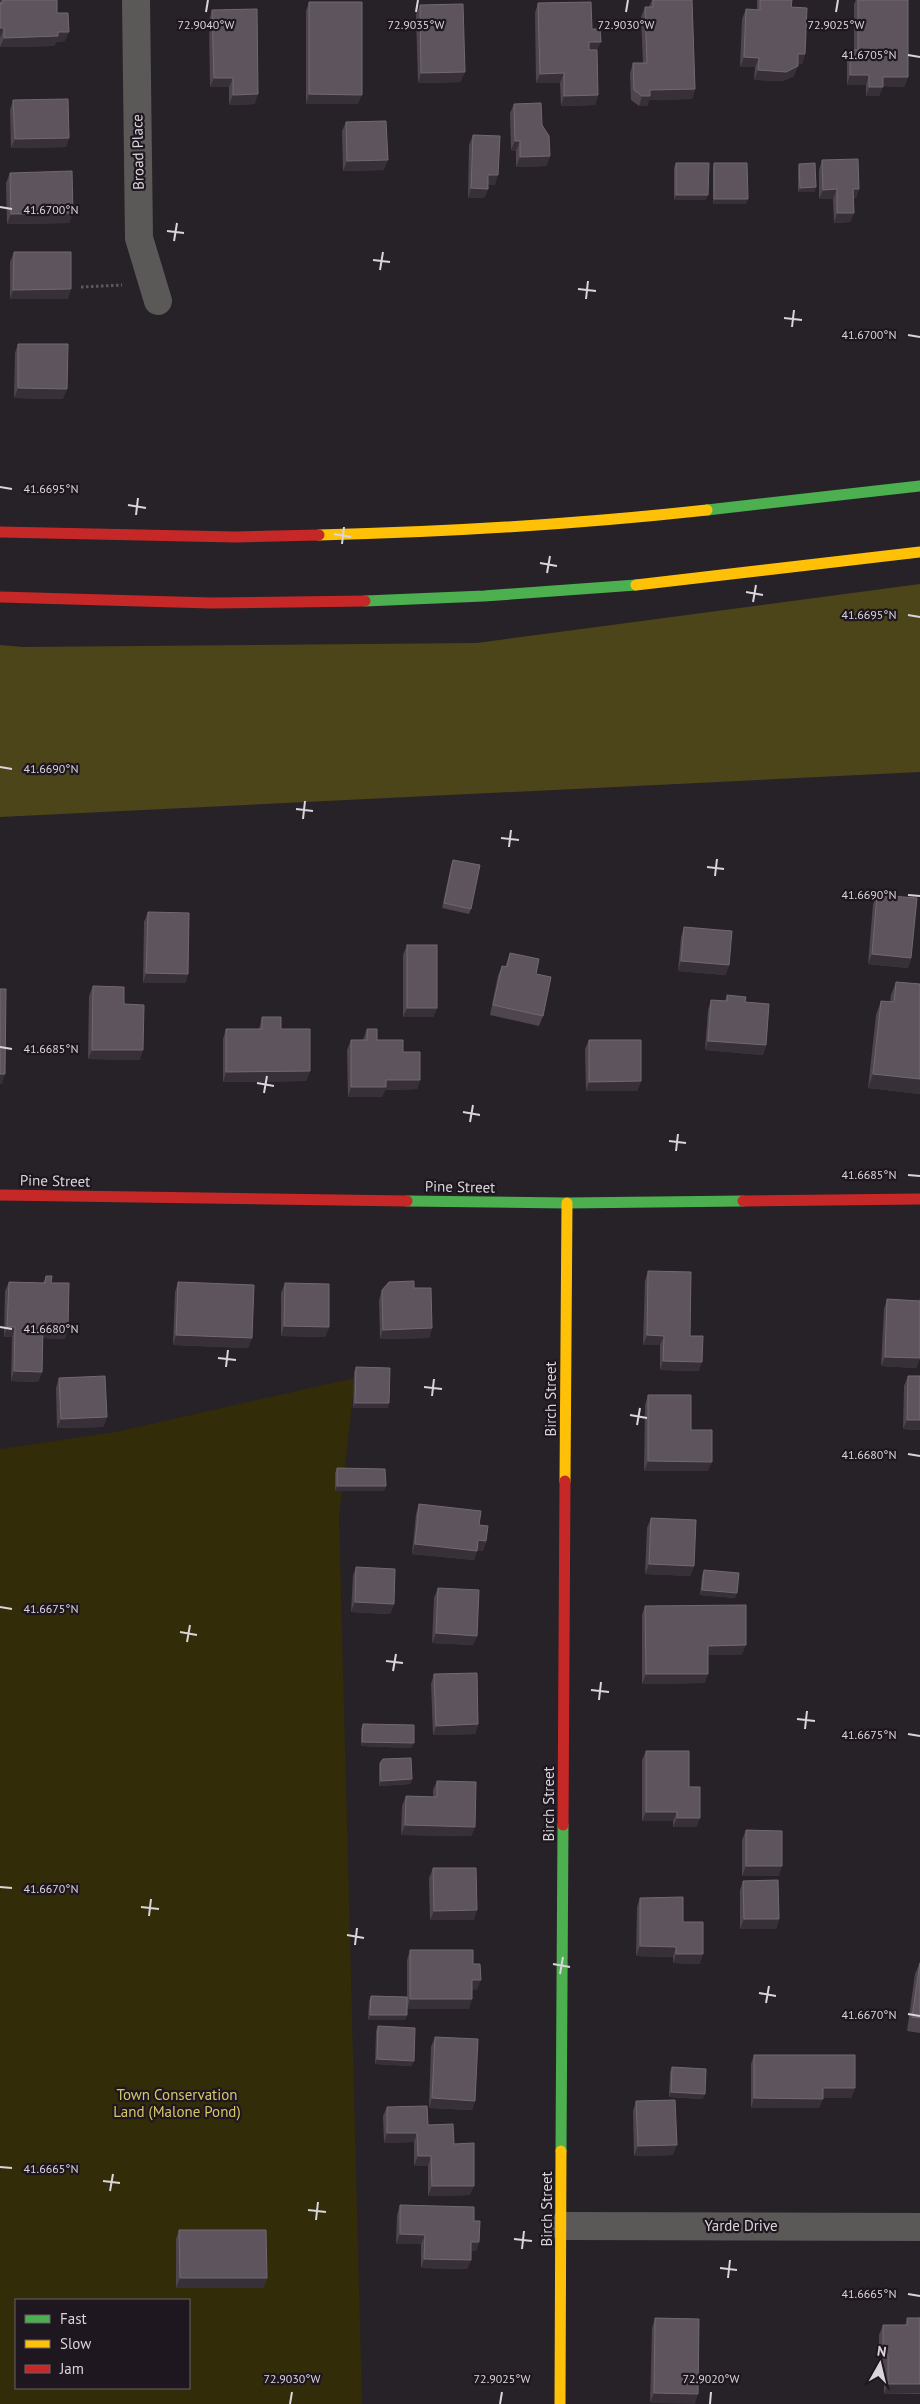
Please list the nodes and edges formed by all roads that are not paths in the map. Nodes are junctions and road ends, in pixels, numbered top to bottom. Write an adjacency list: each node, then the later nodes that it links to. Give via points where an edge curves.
1 (136, 0): 2 (street, Broad Place, via 139,238)
2 (155, 291)
3 (920, 486): 4 (main road, via 600,522 430,532 235,537)
4 (0, 532)
5 (920, 552): 6 (main road, via 610,587 422,599 237,602)
6 (0, 597)
7 (0, 1195): 9 (main road, Pine Street)
8 (920, 1199): 9 (main road, Pine Street)
9 (568, 1204): 10 (main road, Birch Street)
10 (562, 2226): 11 (street, Yarde Drive); 12 (main road, Birch Street)
11 (920, 2227)
12 (560, 2404)

